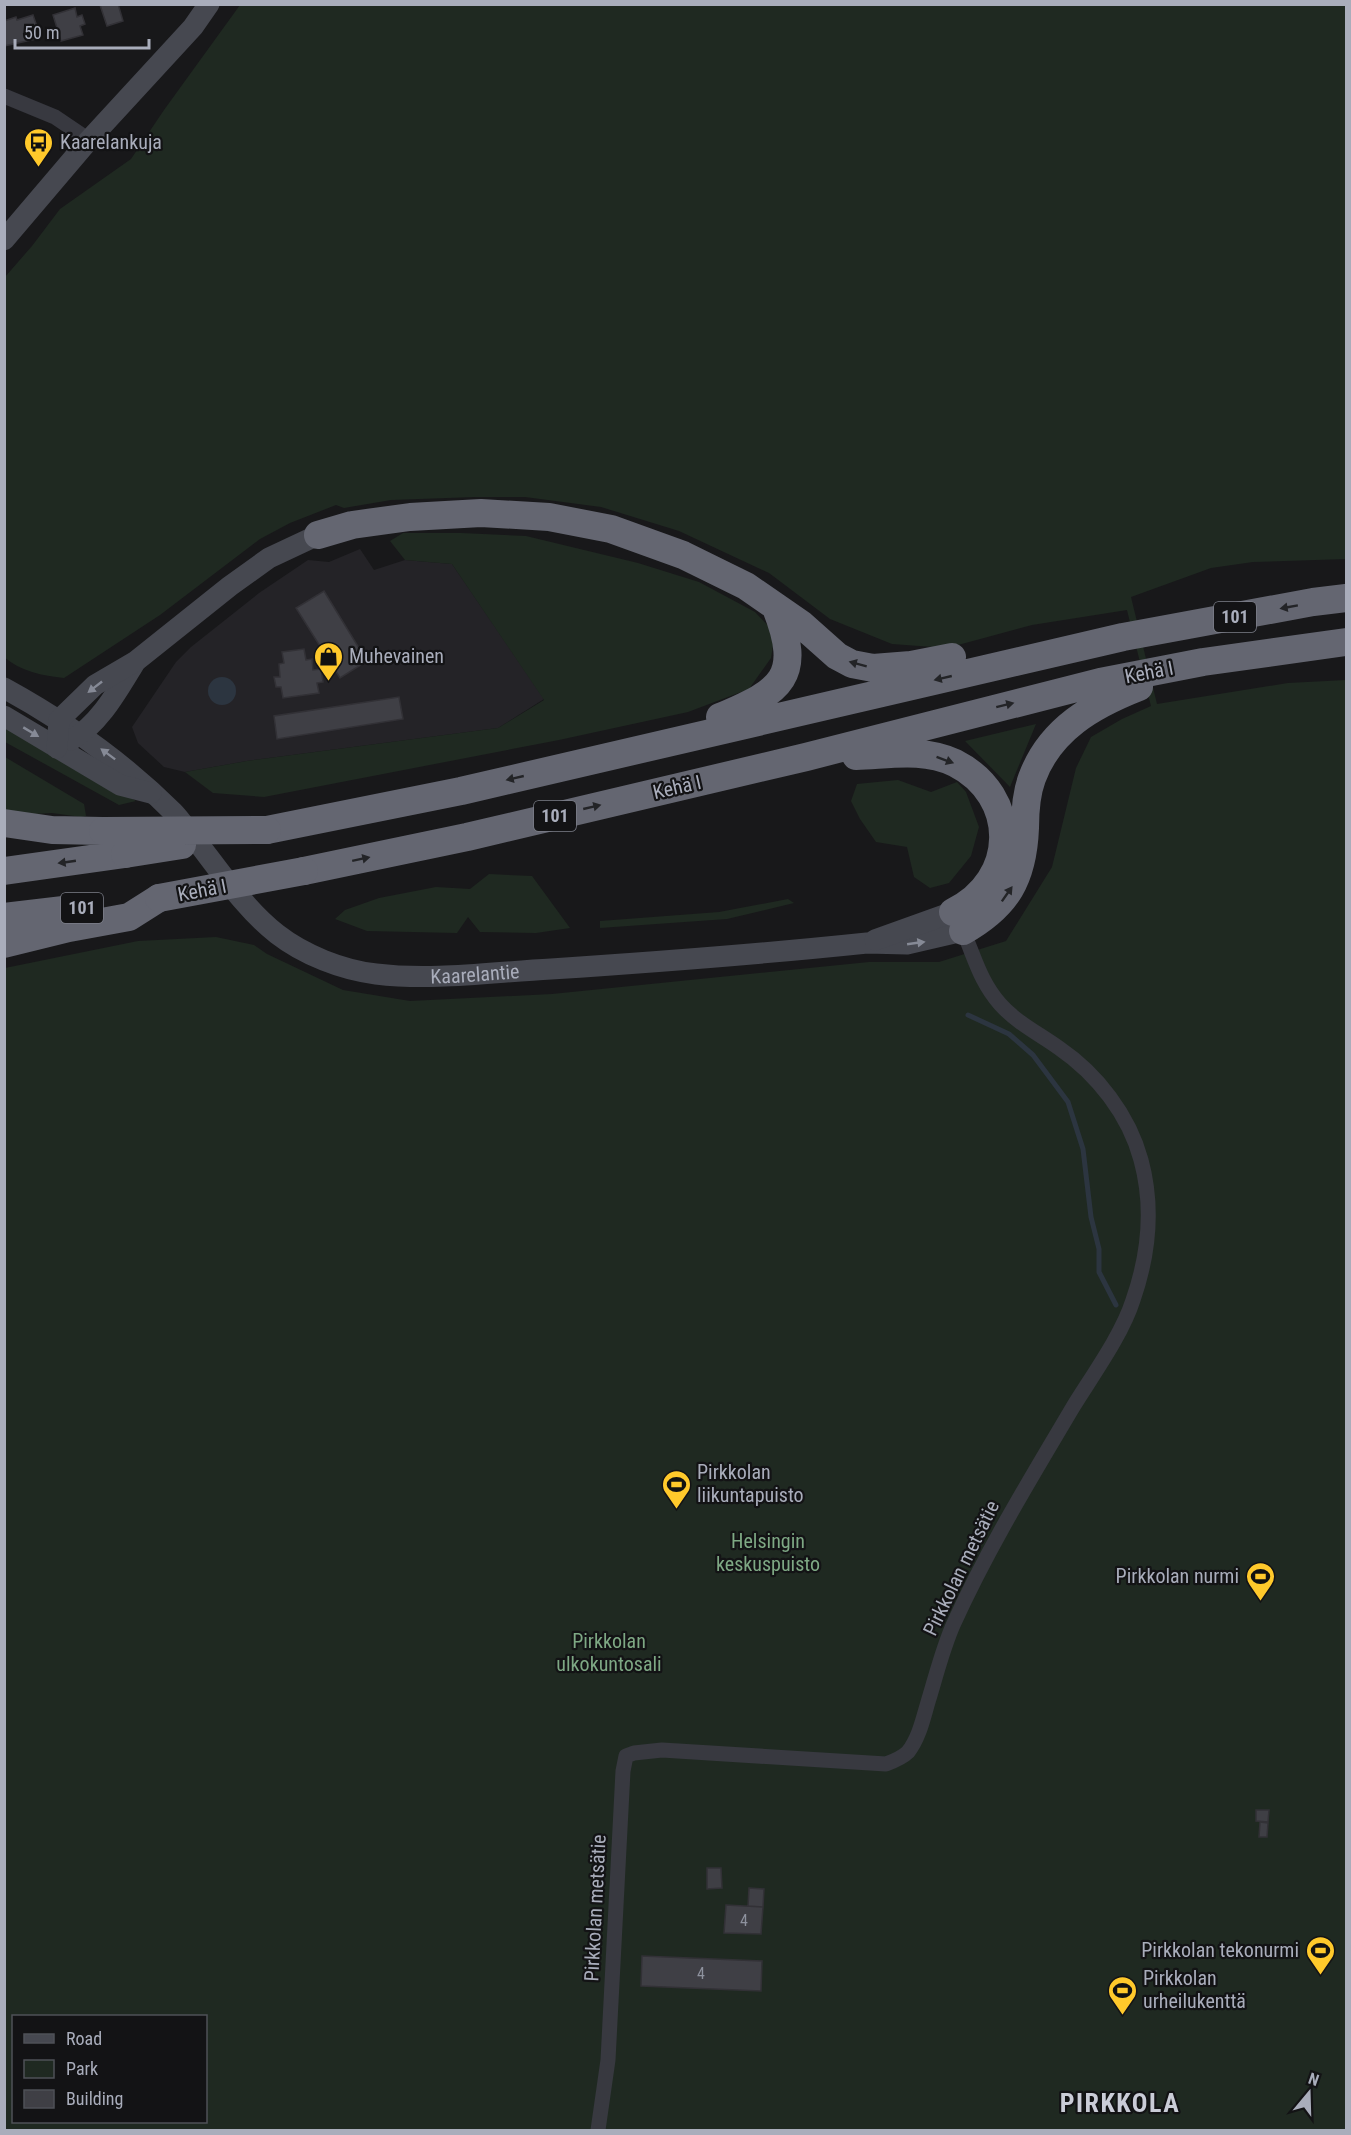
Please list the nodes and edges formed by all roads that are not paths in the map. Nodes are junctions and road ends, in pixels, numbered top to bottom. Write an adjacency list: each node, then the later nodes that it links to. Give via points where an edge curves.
1 (209, 4): 3 (main road, via 193,27)
2 (4, 96): 3 (street, via 55,117)
3 (89, 140): 4 (main road)
4 (4, 240)
5 (318, 535): 7 (highway, via 352,525 410,517 481,513 549,517 612,530 683,555 746,586); 10 (main road, via 269,558)
6 (1347, 598): 8 (highway, Kehä I / 101, one-way to 8)
7 (776, 608): 8 (highway, one-way to 7, via 1003,647 911,665 873,668 837,656); 16 (highway, via 789,648 783,677 771,692)
8 (1123, 637): 16 (highway, Kehä I / 101, one-way to 16)
9 (1347, 642): 11 (highway, Kehä I / 101)
10 (136, 661): 14 (main road, one-way to 14, via 95,685); 15 (main road, via 113,698)
11 (1203, 662): 18 (highway, Kehä I / 101, one-way to 11, via 1100,682); 25 (highway, one-way to 11, via 985,918 1013,885 1023,855 1024,815 1031,779 1055,737 1106,700)
12 (4, 688): 14 (main road, Kaarelantie)
13 (4, 716): 17 (main road, Kaarelantie, one-way to 17)
14 (59, 720): 15 (main road, Kaarelantie); 17 (main road)
15 (82, 735): 17 (main road); 19 (main road, Kaarelantie, one-way to 15, via 132,772)
16 (654, 746): 21 (highway, Kehä I / 101, one-way to 21, via 461,791)
17 (57, 748): 19 (main road, Kaarelantie, via 120,785)
18 (806, 757): 23 (highway, Kehä I / 101, one-way to 18, bridge, via 467,837); 25 (highway, one-way to 25, via 918,752 955,764 977,777 989,791 1001,821 1001,856 986,888)
19 (152, 793): 25 (main road, Kaarelantie, via 174,812 255,915 311,954 350,969 429,976 867,943 921,943)
20 (4, 823): 21 (highway, bridge, via 52,830)
21 (267, 830): 22 (highway, Kehä I / 101, one-way to 22, bridge)
22 (4, 871)
23 (159, 898): 24 (highway, Kehä I / 101); 26 (highway, via 129,917)
24 (4, 917)
25 (958, 921): 27 (street, Pirkkolan metsätie, via 977,969 1000,1003 1020,1023 1084,1067 1114,1103 1131,1132 1142,1163 1150,1212 1139,1282 1110,1346 996,1539 953,1625 922,1723 906,1754 886,1764 673,1750 626,1756 608,2060)
26 (4, 944)
27 (598, 2130)

